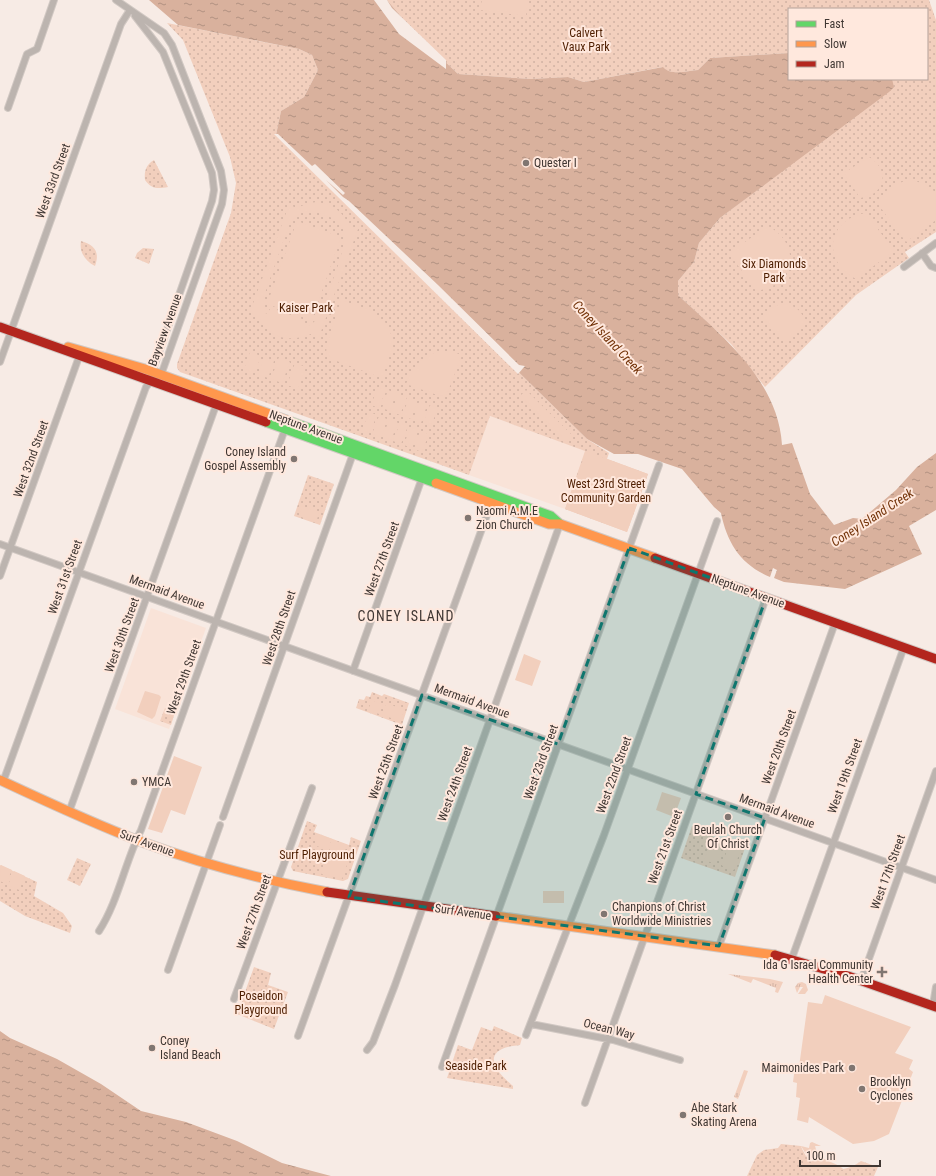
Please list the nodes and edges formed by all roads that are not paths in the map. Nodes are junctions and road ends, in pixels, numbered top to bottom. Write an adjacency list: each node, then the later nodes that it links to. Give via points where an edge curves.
1 (54, 0): 4 (street, via 37,48 27,54)
2 (116, 0): 3 (street, Bayview Avenue)
3 (130, 10): 10 (street, West 33rd Street, via 122,24); 13 (street, Bayview Avenue, via 163,52 212,173 214,190); 14 (street, Bayview Avenue, via 164,33 172,45 221,171 224,190 222,204)
4 (8, 108)
5 (936, 243): 6 (street)
6 (922, 253): 7 (street); 8 (street, via 931,266)
7 (904, 267)
8 (936, 268)
9 (0, 327): 10 (main road, Neptune Avenue)
10 (12, 331): 11 (main road, Neptune Avenue); 12 (street, West 33rd Street)
11 (81, 353): 13 (main road, Neptune Avenue); 15 (main road, Neptune Avenue); 25 (street, West 32nd Street)
12 (0, 362)
13 (152, 371): 14 (main road, Neptune Avenue); 15 (street, Bayview Avenue)
14 (161, 375): 15 (street, Bayview Avenue); 16 (main road, Neptune Avenue)
15 (151, 381): 16 (main road, Neptune Avenue); 27 (street, West 31st Street, via 146,387)
16 (218, 401): 17 (main road, Neptune Avenue); 18 (main road, Neptune Avenue); 30 (street, West 30th Street)
17 (285, 429): 18 (main road, Neptune Avenue); 32 (street, West 29th Street)
18 (355, 449): 20 (main road, Neptune Avenue); 21 (main road, Neptune Avenue); 34 (street, West 28th Street)
19 (659, 465): 26 (street, West 23rd Street)
20 (422, 478): 21 (main road, Neptune Avenue); 37 (street, West 27th Street)
21 (492, 499): 23 (main road, Neptune Avenue, via 549,524); 38 (street, West 25th Street)
22 (716, 520): 28 (street, West 22nd Street)
23 (560, 524): 26 (main road, Neptune Avenue); 39 (street, West 24th Street)
24 (0, 544): 25 (street, Mermaid Avenue)
25 (10, 547): 27 (street, Mermaid Avenue); 29 (street, West 32nd Street)
26 (629, 548): 28 (main road, Neptune Avenue); 40 (street, West 23rd Street)
27 (79, 572): 30 (street, Mermaid Avenue); 43 (street, West 31st Street)
28 (698, 573): 31 (main road, Neptune Avenue); 41 (street, West 22nd Street)
29 (0, 576)
30 (147, 596): 32 (street, Mermaid Avenue); 46 (street, West 30th Street)
31 (766, 598): 33 (main road, Neptune Avenue); 45 (street, West 21st Street)
32 (216, 621): 34 (street, Mermaid Avenue); 50 (street, West 29th Street)
33 (835, 623): 35 (main road, Neptune Avenue); 48 (street, West 20th Street)
34 (285, 646): 37 (street, Mermaid Avenue); 47 (street, West 28th Street)
35 (904, 647): 36 (main road, Neptune Avenue); 51 (street, West 19th Street)
36 (936, 659)
37 (353, 670): 38 (street, Mermaid Avenue)
38 (422, 695): 39 (street, Mermaid Avenue); 56 (street, West 25th Street)
39 (490, 720): 40 (street, Mermaid Avenue); 57 (street, West 24th Street)
40 (558, 744): 41 (street, Mermaid Avenue); 58 (street, West 23rd Street)
41 (628, 769): 45 (street, Mermaid Avenue); 59 (street, West 22nd Street)
42 (936, 771): 53 (street, West 17th Street)
43 (2, 781): 46 (main road, Surf Avenue)
44 (312, 788): 55 (street, West 27th Street)
45 (696, 794): 48 (street, Mermaid Avenue); 61 (street, West 21st Street)
46 (69, 812): 50 (main road, Surf Avenue)
47 (223, 817)
48 (765, 818): 51 (street, Mermaid Avenue); 62 (street, West 20th Street)
49 (220, 825): 52 (street)
50 (136, 839): 52 (main road, Surf Avenue); 60 (street, West 29th Street, via 106,920)
51 (833, 843): 53 (street, Mermaid Avenue); 63 (street, West 19th Street)
52 (206, 863): 55 (main road, Surf Avenue); 64 (street)
53 (902, 868): 54 (street, Mermaid Avenue); 65 (street, West 17th Street)
54 (936, 880)
55 (277, 882): 56 (main road, Surf Avenue); 67 (street, West 27th Street)
56 (350, 896): 57 (main road, Surf Avenue); 71 (street, West 25th Street)
57 (423, 907): 58 (main road, Surf Avenue); 73 (street, West 24th Street, via 373,1042)
58 (497, 917): 59 (main road, Surf Avenue); 75 (street, West 23rd Street)
59 (569, 926): 61 (main road, Surf Avenue); 69 (street, West 22nd Street)
60 (99, 931)
61 (645, 936): 62 (main road, Surf Avenue); 72 (street, West 21st Street)
62 (719, 946): 63 (main road, Surf Avenue)
63 (792, 958): 65 (main road, Surf Avenue)
64 (168, 970)
65 (861, 981): 68 (main road, Surf Avenue)
66 (936, 987): 68 (street)
67 (234, 999)
68 (934, 1006)
69 (531, 1024): 70 (street, West 22nd Street); 72 (street, Ocean Way)
70 (526, 1035)
71 (298, 1036)
72 (608, 1039): 74 (street, Ocean Way); 76 (street, West 21st Street)
73 (367, 1050)
74 (680, 1060)
75 (442, 1067)
76 (585, 1103)

